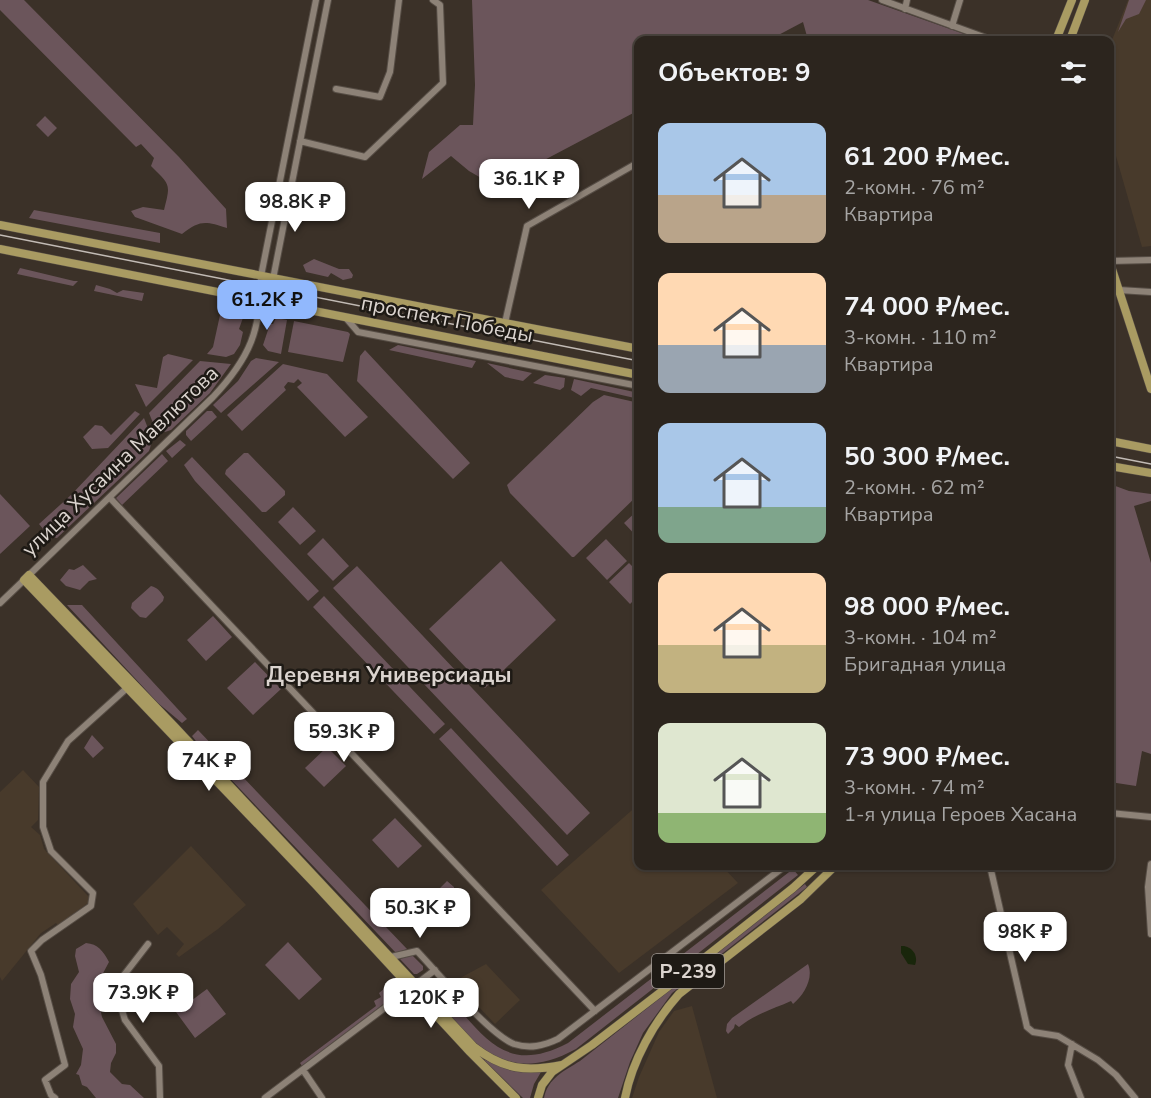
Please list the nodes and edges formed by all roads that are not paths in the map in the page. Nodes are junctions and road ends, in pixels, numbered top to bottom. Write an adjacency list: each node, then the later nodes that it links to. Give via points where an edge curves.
1 (316, 0): 18 (street)
2 (328, 0): 16 (street)
3 (399, 0): 15 (street, via 390,72 380,97)
4 (433, 0): 16 (street, via 440,5 443,83 365,157)
5 (882, 0): 10 (street)
6 (907, 0): 10 (street)
7 (960, 0): 11 (street)
8 (1072, 0): 13 (main road)
9 (1085, 0): 14 (main road)
10 (905, 9): 11 (street)
11 (952, 26): 12 (street)
12 (981, 36)
13 (1058, 36)
14 (1072, 36)
15 (336, 89)
16 (300, 141): 19 (street)
17 (634, 165): 31 (street, via 527,226)
18 (279, 180): 19 (street); 25 (street)
19 (292, 182): 26 (street)
20 (0, 225): 25 (main road, проспект Победы)
21 (0, 249): 29 (main road, проспект Победы)
22 (1151, 260): 23 (street)
23 (1114, 262)
24 (1114, 274): 27 (main road)
25 (261, 276): 26 (main road, проспект Победы); 29 (street)
26 (273, 279): 29 (street); 31 (main road, проспект Победы)
27 (1119, 290): 28 (street); 35 (main road)
28 (1151, 292)
29 (261, 301): 30 (main road, проспект Победы); 40 (street, улица Хусаина Мавлютова, via 251,343 229,381)
30 (346, 318): 33 (main road, проспект Победы); 34 (street, via 358,332)
31 (505, 323): 32 (main road, проспект Победы)
32 (634, 348)
33 (634, 374)
34 (634, 385)
35 (1151, 389)
36 (1114, 442): 37 (main road)
37 (1151, 449)
38 (1114, 467): 39 (main road)
39 (1151, 473)
40 (110, 498): 41 (street, улица Хусаина Мавлютова); 59 (street)
41 (27, 577): 42 (street, улица Хусаина Мавлютова); 43 (main road)
42 (0, 603)
43 (130, 686): 44 (main road); 63 (street, via 68,741 42,782 43,827 51,851 93,893 92,906 31,951 65,1065 45,1080)
44 (209, 768): 56 (main road); 58 (main road)
45 (1114, 813): 46 (street)
46 (1151, 817)
47 (1151, 864): 54 (street)
48 (780, 870): 59 (street)
49 (813, 870): 52 (main road, Р-239)
50 (831, 870): 53 (main road, Р-239)
51 (991, 870): 60 (street, via 1027,1027)
52 (810, 873): 53 (main road); 61 (main road, Р-239)
53 (818, 884): 69 (main road, Р-239, via 690,984 668,1006 647,1040)
54 (1151, 934)
55 (148, 944): 64 (street, via 124,975 120,1004 125,1020 159,1066)
56 (391, 957): 57 (street, via 417,951); 58 (main road)
57 (435, 970): 58 (street); 59 (street, via 497,1034 514,1044 547,1045)
58 (413, 986): 61 (main road, via 487,1057 528,1069); 62 (street); 67 (main road)
59 (595, 1011)
60 (1072, 1044): 70 (street, via 1068,1065); 71 (street, via 1116,1075)
61 (562, 1065): 68 (main road, Р-239, via 547,1078)
62 (303, 1070): 65 (street); 66 (street)
63 (55, 1098)
64 (160, 1098)
65 (265, 1098)
66 (322, 1098)
67 (516, 1098)
68 (538, 1098)
69 (625, 1098)
70 (1081, 1098)
71 (1135, 1098)

